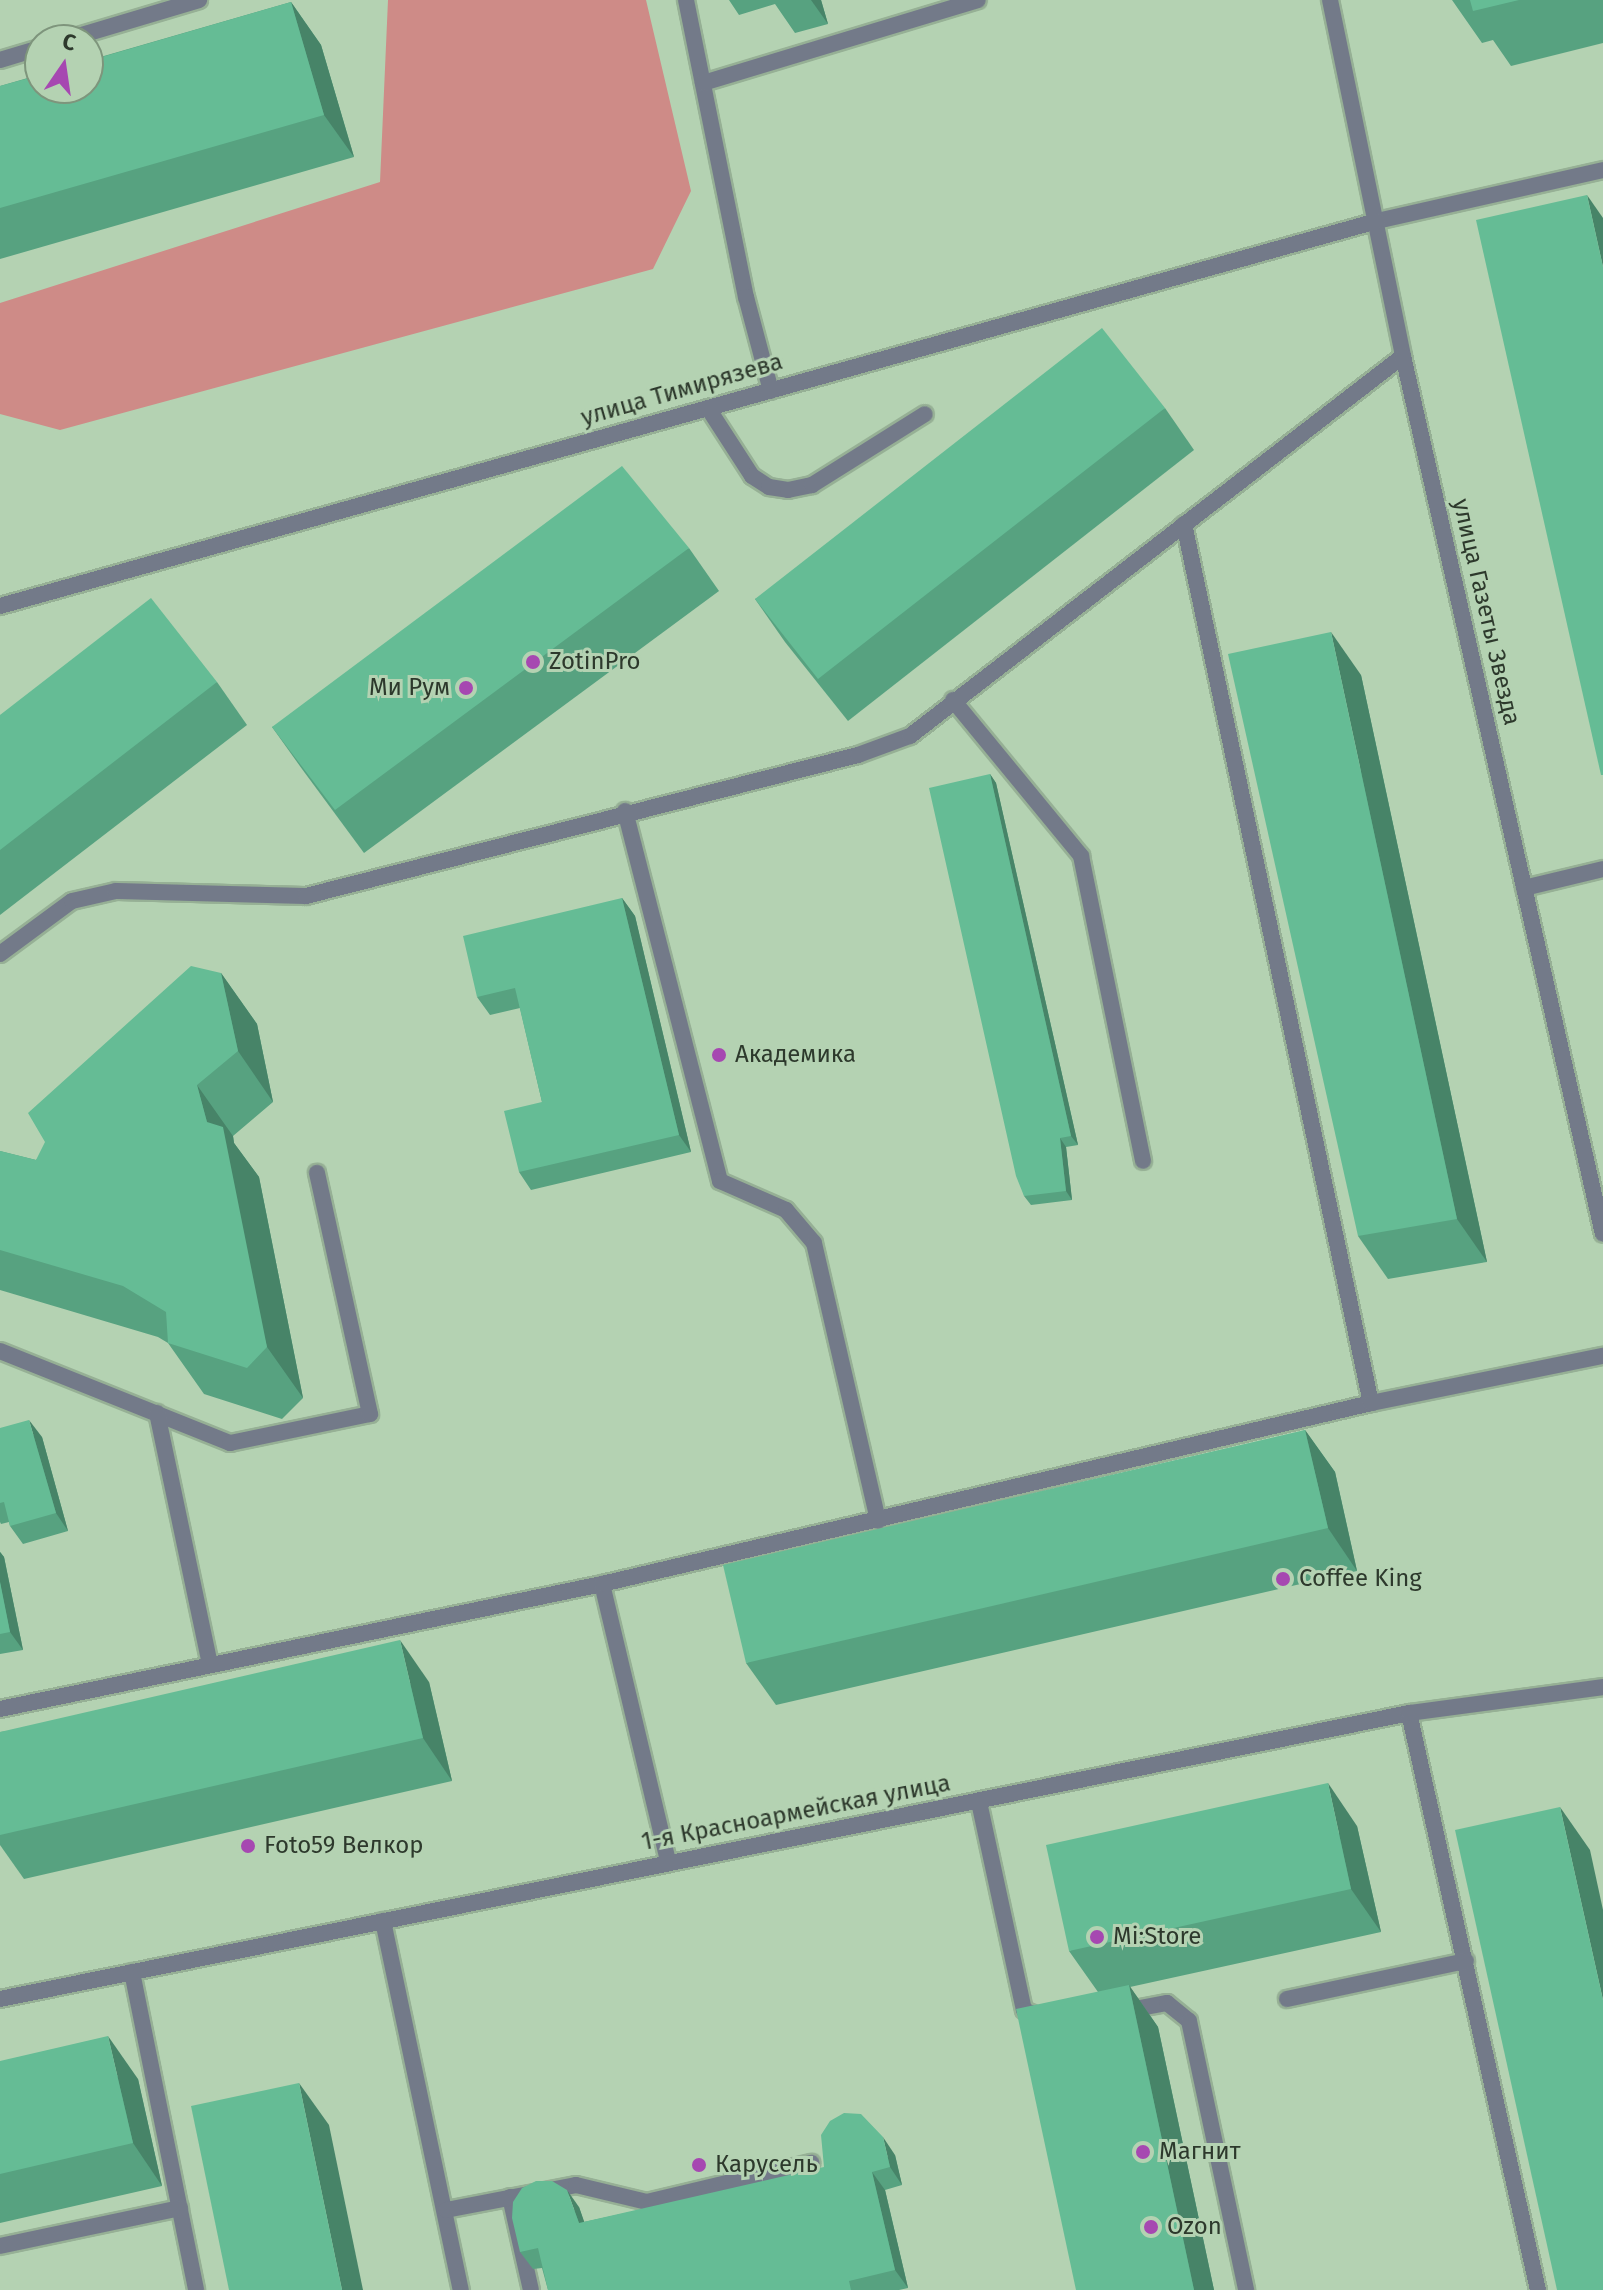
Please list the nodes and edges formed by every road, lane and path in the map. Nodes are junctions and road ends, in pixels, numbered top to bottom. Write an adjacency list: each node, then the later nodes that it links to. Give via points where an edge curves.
1 (199, 0): 5 (street)
2 (686, 0): 8 (street)
3 (978, 0): 8 (street)
4 (1330, 0): 10 (street, улица Газеты Звезда)
5 (104, 28)
6 (24, 53): 7 (street)
7 (0, 60)
8 (703, 83): 12 (street, via 746,297)
9 (1603, 170): 10 (street, улица Тимирязева)
10 (1377, 221): 11 (street, улица Газеты Звезда); 12 (street, улица Тимирязева)
11 (1403, 356): 15 (street); 20 (street, улица Газеты Звезда)
12 (771, 391): 13 (street, улица Тимирязева)
13 (708, 408): 14 (street, via 752,476 769,487 788,490 812,485); 16 (street, улица Тимирязева)
14 (925, 414)
15 (1184, 524): 17 (street); 27 (street)
16 (0, 606)
17 (953, 700): 18 (street, via 910,736 858,755); 22 (street, via 1081,856)
18 (625, 811): 21 (street, via 306,896 116,891 72,901); 29 (street, via 720,1181 786,1210 814,1243)
19 (1603, 869): 20 (street)
20 (1524, 888): 24 (street, улица Газеты Звезда)
21 (0, 954)
22 (1143, 1161)
23 (317, 1173): 28 (street, via 370,1414 230,1443)
24 (1603, 1234)
25 (0, 1351): 28 (street)
26 (1603, 1356): 27 (street)
27 (1371, 1403): 29 (street)
28 (157, 1413): 31 (street)
29 (878, 1521): 30 (street)
30 (602, 1584): 31 (street); 36 (street)
31 (210, 1664): 33 (street)
32 (1603, 1687): 34 (street, 1-я Красноармейская улица)
33 (0, 1709)
34 (1409, 1713): 35 (street, 1-я Красноармейская улица); 38 (street)
35 (979, 1802): 36 (street, 1-я Красноармейская улица); 43 (street, via 1024,2010)
36 (668, 1862): 37 (street, 1-я Красноармейская улица)
37 (383, 1921): 39 (street, 1-я Красноармейская улица); 47 (street)
38 (1466, 1961): 41 (street); 53 (street)
39 (132, 1972): 40 (street, 1-я Красноармейская улица); 46 (street)
40 (0, 1999)
41 (1287, 1999)
42 (1111, 2014): 52 (street, via 1167,2003 1189,2021)
43 (1055, 2024)
44 (811, 2163): 45 (street, via 647,2202 576,2185)
45 (510, 2197): 47 (street); 51 (street)
46 (180, 2208): 48 (street); 49 (street)
47 (446, 2210): 50 (street)
48 (0, 2246)
49 (196, 2290)
50 (461, 2290)
51 (531, 2290)
52 (1246, 2290)
53 (1538, 2290)

